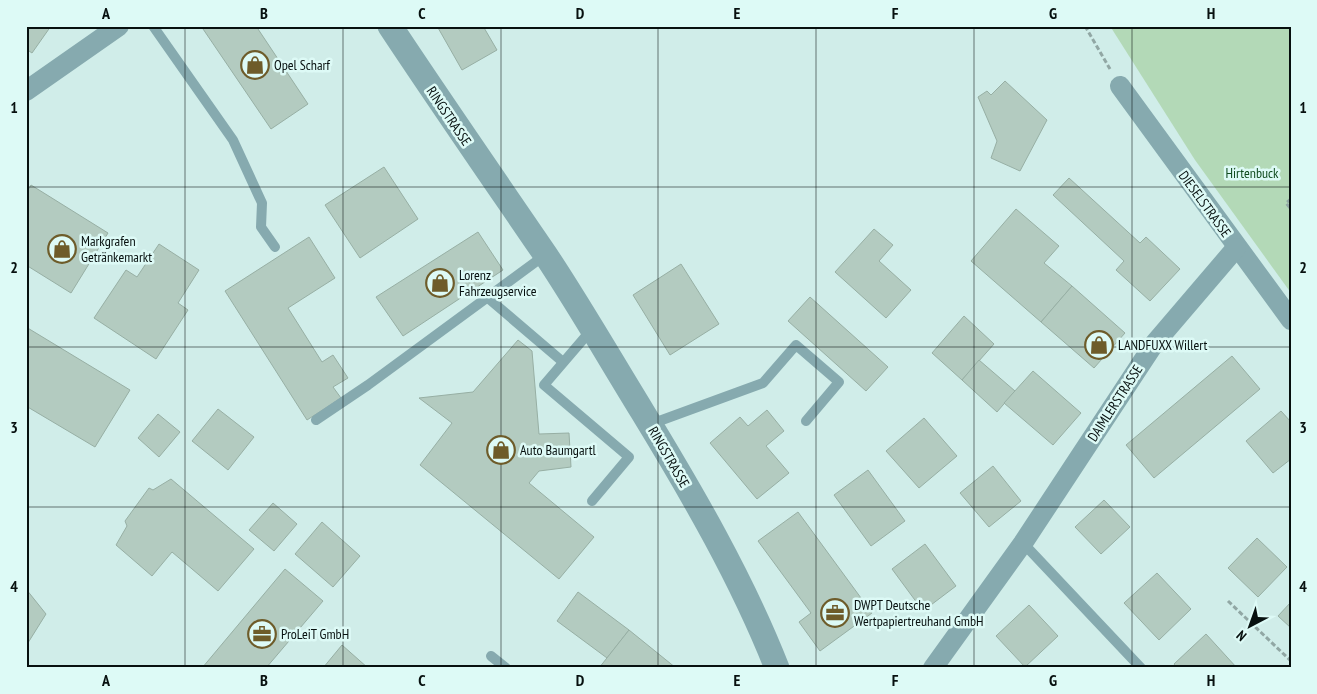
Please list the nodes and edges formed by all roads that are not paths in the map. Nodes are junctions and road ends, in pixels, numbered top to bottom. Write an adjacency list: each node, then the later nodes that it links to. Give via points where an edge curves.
1 (119, 26): 5 (street)
2 (153, 26): 6 (lane, via 233,140 262,202 262,227)
3 (390, 26): 8 (street, RINGSTRASSE, via 464,140)
4 (1120, 86): 7 (street, DIESELSTRASSE)
5 (26, 91)
6 (275, 247)
7 (1236, 248): 10 (street, DIESELSTRASSE); 17 (street, DAIMLERSTRASSE, via 1154,344)
8 (545, 255): 9 (lane); 11 (street, RINGSTRASSE)
9 (488, 298): 12 (lane); 13 (lane)
10 (1291, 320)
11 (592, 329): 12 (lane); 15 (street, RINGSTRASSE)
12 (562, 362): 16 (lane, via 544,385 629,457)
13 (316, 420)
14 (806, 421): 15 (lane, via 839,382 796,345 763,383)
15 (650, 425): 20 (street, RINGSTRASSE, via 684,480 757,620)
16 (592, 502)
17 (1022, 543): 21 (street, DAIMLERSTRASSE); 22 (lane)
18 (491, 656): 19 (lane)
19 (506, 668)
20 (778, 668)
21 (933, 668)
22 (1142, 668)

